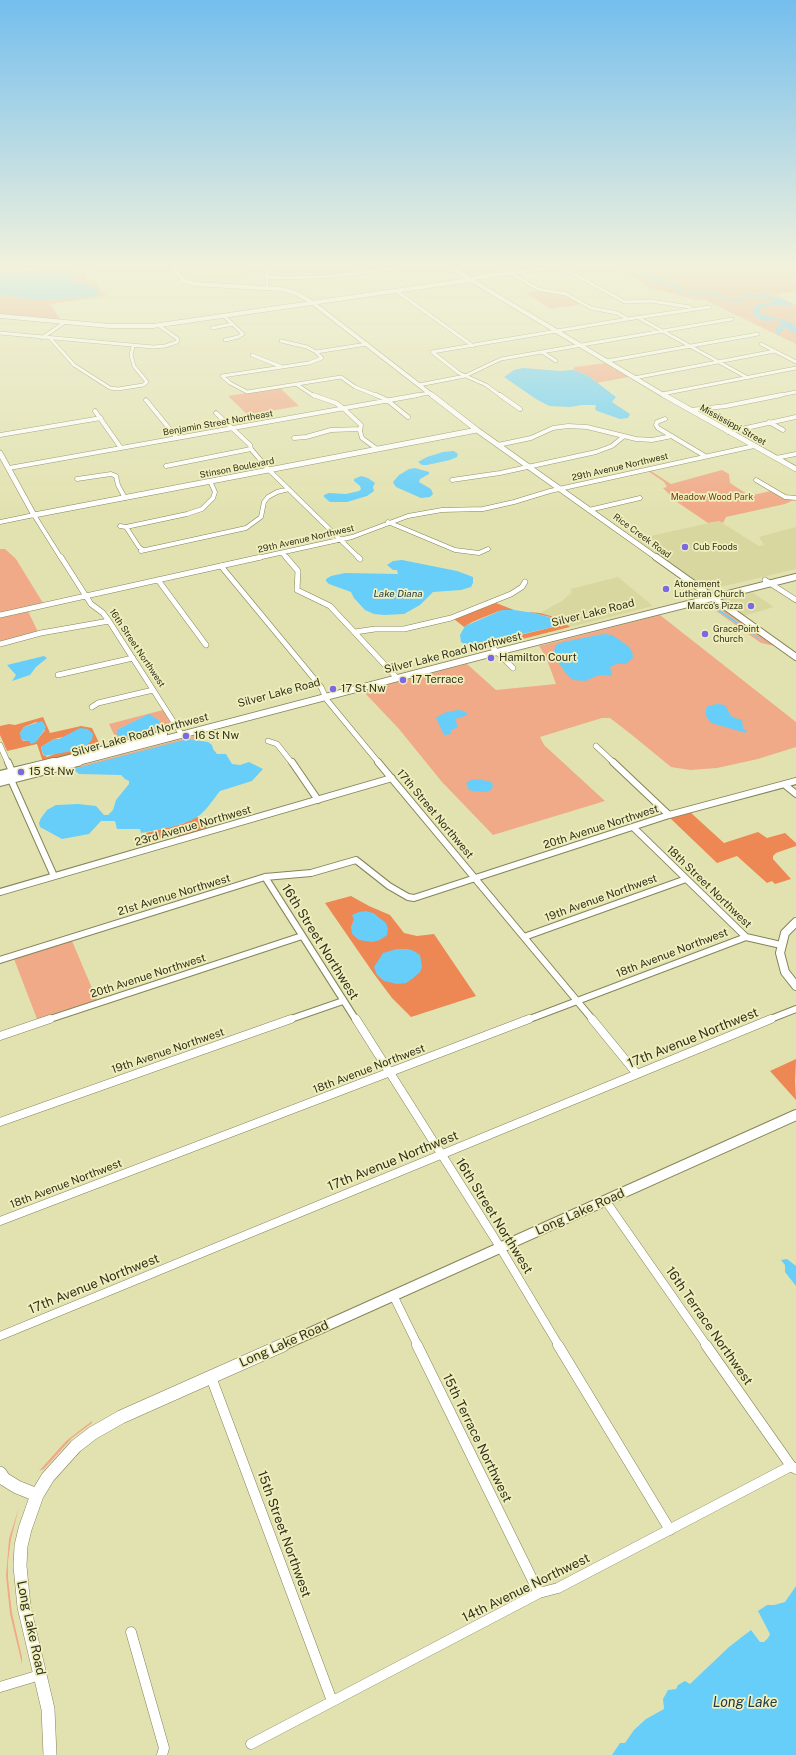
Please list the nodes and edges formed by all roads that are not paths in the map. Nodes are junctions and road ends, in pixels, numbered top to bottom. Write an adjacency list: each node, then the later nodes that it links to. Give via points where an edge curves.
1 (60, 349): 2 (street, via 74,365 110,388 118,389 147,382 134,366)
2 (132, 349)
3 (309, 349): 13 (street)
4 (336, 349): 13 (street)
5 (373, 349): 26 (street, Rice Creek Road)
6 (453, 349): 22 (street, via 432,352)
7 (559, 349): 14 (street)
8 (587, 349): 17 (street, Mississippi Street)
9 (674, 349): 17 (street)
10 (695, 349): 18 (street)
11 (771, 349): 12 (street)
12 (775, 351): 18 (street); 19 (street)
13 (316, 352): 20 (street, via 322,358 320,360)
14 (542, 352): 16 (street); 22 (street, via 498,360)
15 (252, 355): 20 (street)
16 (556, 361)
17 (606, 361): 23 (street, Mississippi Street)
18 (718, 361): 23 (street); 24 (street)
19 (796, 362)
20 (283, 367): 25 (street, via 222,376 247,392)
21 (796, 368): 24 (street)
22 (465, 376): 26 (street); 33 (street, via 486,385)
23 (634, 378): 29 (street, Mississippi Street)
24 (748, 378): 29 (street)
25 (296, 384): 31 (street, via 341,377 355,387); 32 (street, via 316,397)
26 (419, 385): 28 (street, Rice Creek Road)
27 (796, 392): 34 (street, via 726,406)
28 (429, 393): 31 (street, Benjamin Street Northeast); 44 (street, Rice Creek Road)
29 (662, 394): 34 (street, Mississippi Street)
30 (146, 400): 50 (street)
31 (387, 400): 32 (street, Benjamin Street Northeast); 37 (street)
32 (343, 408): 42 (street, Benjamin Street Northeast); 43 (street, via 358,420)
33 (520, 409)
34 (690, 410): 46 (street, Mississippi Street)
35 (95, 411): 39 (street)
36 (216, 413): 42 (street)
37 (408, 417)
38 (796, 417): 41 (street)
39 (101, 418): 47 (street); 54 (street)
40 (665, 419): 48 (street, via 658,421 656,425)
41 (769, 422): 45 (street); 46 (street)
42 (234, 428): 50 (street, Benjamin Street Northeast); 55 (street)
43 (360, 429): 51 (street, via 331,430 306,438); 56 (street, via 362,438)
44 (477, 430): 52 (street, Rice Creek Road); 56 (street, Stinson Boulevard)
45 (783, 430)
46 (728, 432): 53 (street, Mississippi Street)
47 (0, 435)
48 (672, 436): 49 (street, via 646,440); 59 (street)
49 (623, 437): 52 (street, via 578,424 557,427 531,438); 62 (street, via 602,451)
50 (177, 438): 54 (street, Benjamin Street Northeast)
51 (294, 438)
52 (498, 445): 62 (street, Rice Creek Road)
53 (754, 446): 59 (street, 29th Avenue Northwest); 60 (street, Mississippi Street)
54 (121, 448): 63 (street, Benjamin Street Northeast)
55 (251, 449): 61 (street); 65 (street)
56 (377, 449): 65 (street, Stinson Boulevard)
57 (0, 453): 63 (street)
58 (796, 454): 60 (street)
59 (705, 456): 71 (street, 29th Avenue Northwest)
60 (776, 458): 64 (street, Mississippi Street)
61 (166, 466)
62 (529, 467): 67 (street); 71 (street, Rice Creek Road)
63 (9, 468): 76 (street)
64 (796, 469)
65 (269, 470): 69 (street, Stinson Boulevard); 70 (street)
66 (77, 479): 72 (street, via 112,474 116,476)
67 (452, 480)
68 (756, 480): 74 (street, via 785,497)
69 (210, 481): 72 (street, Stinson Boulevard); 80 (street, via 215,492 213,498 202,509)
70 (289, 489): 80 (street, via 268,497 264,502 261,517 246,528 142,550); 81 (street)
71 (560, 489): 75 (street, Rice Creek Road); 78 (street, 29th Avenue Northwest, via 483,509 436,511)
72 (125, 498): 76 (street, Stinson Boulevard)
73 (640, 498): 75 (street)
74 (796, 498)
75 (589, 510): 92 (street, Rice Creek Road)
76 (34, 515): 77 (street, Stinson Boulevard); 91 (street, 16th Street Northwest)
77 (0, 522)
78 (388, 522): 81 (street, 29th Avenue Northwest); 82 (street, via 455,550 479,553)
79 (120, 526): 80 (street)
80 (126, 527)
81 (341, 540): 83 (street, 29th Avenue Northwest); 84 (street)
82 (488, 549)
83 (282, 553): 85 (street, 29th Avenue Northwest); 96 (street, via 298,572 298,590 330,606)
84 (360, 559)
85 (221, 566): 88 (street, 29th Avenue Northwest); 106 (street, 17th Street Northwest, via 321,687)
86 (796, 572): 90 (street)
87 (796, 577): 90 (street, Silver Lake Road Northwest)
88 (158, 580): 91 (street, 29th Avenue Northwest); 98 (street)
89 (525, 582): 96 (street, via 511,594 451,618 409,628)
90 (768, 582): 92 (street, Silver Lake Road Northwest); 93 (street)
91 (85, 596): 94 (street, 29th Avenue Northwest); 95 (street, 16th Street Northwest)
92 (711, 596): 99 (street, Silver Lake Road Northwest); 100 (street, Rice Creek Road)
93 (796, 600)
94 (0, 614)
95 (109, 621): 97 (street, via 41,633); 101 (street, 16th Street Northwest)
96 (356, 632): 104 (street)
97 (0, 644)
98 (206, 645)
99 (495, 650): 102 (street); 104 (street, Silver Lake Road Northwest)
100 (796, 657)
101 (133, 658): 103 (street); 105 (street, 16th Street Northwest)
102 (513, 668)
103 (58, 675)
104 (395, 676): 106 (street, Silver Lake Road Northwest)
105 (153, 690): 107 (street, via 98,703); 108 (street, 16th Street Northwest)
106 (324, 695): 108 (street, Silver Lake Road Northwest); 114 (street, 17th Street Northwest)
107 (92, 707)
108 (180, 732): 113 (street, Silver Lake Road Northwest)
109 (268, 741): 119 (street, via 277,744 287,755)
110 (0, 745): 113 (street)
111 (596, 746): 120 (street)
112 (0, 776): 113 (street)
113 (12, 776): 115 (street, Silver Lake Road Northwest); 122 (street)
114 (392, 778): 119 (street, 23rd Avenue Northwest); 124 (street, 17th Street Northwest)
115 (0, 782)
116 (796, 782): 117 (street, 20th Avenue Northwest)
117 (786, 785): 118 (street); 120 (street, 20th Avenue Northwest)
118 (796, 794)
119 (318, 800): 122 (street, 23rd Avenue Northwest)
120 (670, 815): 121 (street, 20th Avenue Northwest)
121 (633, 826): 124 (street, 20th Avenue Northwest); 125 (street, 18th Street Northwest)
122 (54, 876): 126 (street, 23rd Avenue Northwest)
123 (265, 878): 127 (street, 21st Avenue Northwest, via 303,874 356,860 389,886); 129 (street, 16th Street Northwest); 133 (street, 21st Avenue Northwest)
124 (475, 878): 127 (street, 20th Avenue Northwest); 130 (street, 17th Street Northwest)
125 (686, 879): 130 (street, 19th Avenue Northwest); 131 (street, 18th Street Northwest)
126 (0, 892)
127 (414, 898)
128 (796, 922): 132 (street, via 785,933)
129 (302, 936): 135 (street, 16th Street Northwest); 138 (street, 20th Avenue Northwest)
130 (524, 937): 136 (street, 17th Street Northwest)
131 (746, 937): 132 (street, 18th Street Northwest); 136 (street, 18th Avenue Northwest)
132 (781, 945): 134 (street, via 782,963 788,977)
133 (0, 960)
134 (796, 986)
135 (343, 1001): 139 (street, 16th Street Northwest); 142 (street, 19th Avenue Northwest)
136 (577, 1001): 139 (street, 18th Avenue Northwest); 140 (street, 17th Street Northwest)
137 (796, 1009): 140 (street, 17th Avenue Northwest)
138 (0, 1036)
139 (389, 1073): 143 (street, 16th Street Northwest); 145 (street, 18th Avenue Northwest)
140 (637, 1074): 143 (street, 17th Avenue Northwest)
141 (796, 1115): 144 (street, Long Lake Road)
142 (0, 1122)
143 (441, 1154): 146 (street, 16th Street Northwest); 148 (street, 17th Avenue Northwest)
144 (605, 1200): 146 (street, Long Lake Road); 150 (street, 16th Terrace Northwest)
145 (0, 1221)
146 (500, 1248): 147 (street, Long Lake Road); 153 (street, 16th Street Northwest)
147 (393, 1295): 149 (street, Long Lake Road); 154 (street, 15th Terrace Northwest)
148 (0, 1336)
149 (211, 1377): 152 (street, Long Lake Road, via 121,1417 93,1433 61,1462); 158 (street, 15th Street Northwest)
150 (793, 1467): 153 (street, 14th Avenue Northwest)
151 (0, 1473): 152 (street, via 4,1479 17,1487)
152 (37, 1495): 156 (street, Long Lake Road, via 24,1529 20,1566 24,1607)
153 (670, 1530): 154 (street, 14th Avenue Northwest, via 558,1588)
154 (539, 1593): 158 (street, 14th Avenue Northwest)
155 (132, 1632): 161 (street, via 164,1748)
156 (41, 1675): 157 (street); 160 (street, Long Lake Road, via 48,1709)
157 (0, 1687)
158 (332, 1700): 159 (street, 14th Avenue Northwest)
159 (251, 1744)
160 (50, 1755)
161 (162, 1755)

